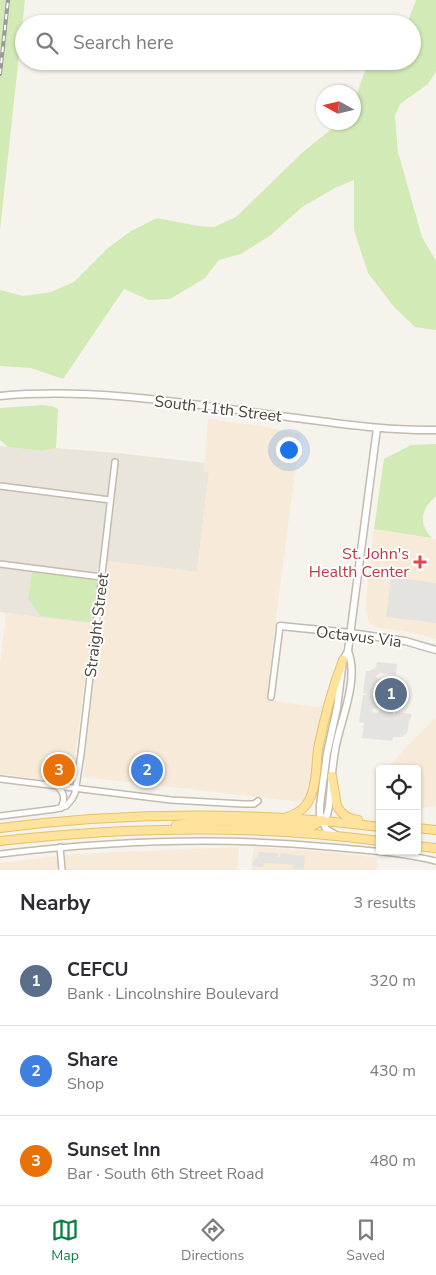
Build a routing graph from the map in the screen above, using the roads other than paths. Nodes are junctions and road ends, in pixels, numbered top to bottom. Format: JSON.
{"nodes":[{"id":1,"x":0,"y":396,"type":"edge"},
{"id":2,"x":377,"y":428,"type":"junction"},
{"id":3,"x":436,"y":430,"type":"edge"},
{"id":4,"x":115,"y":462,"type":"dead end"},
{"id":5,"x":0,"y":486,"type":"edge"},
{"id":6,"x":110,"y":500,"type":"junction"},
{"id":7,"x":0,"y":564,"type":"edge"},
{"id":8,"x":101,"y":577,"type":"junction"},
{"id":9,"x":280,"y":626,"type":"joint"},
{"id":10,"x":351,"y":632,"type":"junction"},
{"id":11,"x":436,"y":650,"type":"edge"},
{"id":12,"x":348,"y":651,"type":"junction"},
{"id":13,"x":343,"y":660,"type":"junction"},
{"id":14,"x":271,"y":697,"type":"dead end"},
{"id":15,"x":332,"y":776,"type":"junction"},
{"id":16,"x":0,"y":778,"type":"edge"},
{"id":17,"x":56,"y":786,"type":"junction"},
{"id":18,"x":76,"y":788,"type":"junction"},
{"id":19,"x":258,"y":801,"type":"dead end"},
{"id":20,"x":61,"y":808,"type":"junction"},
{"id":21,"x":0,"y":816,"type":"edge"},
{"id":22,"x":278,"y":818,"type":"junction"},
{"id":23,"x":322,"y":820,"type":"junction"},
{"id":24,"x":376,"y":822,"type":"edge"},
{"id":25,"x":376,"y":827,"type":"edge"},
{"id":26,"x":0,"y":828,"type":"edge"},
{"id":27,"x":421,"y":828,"type":"edge"},
{"id":28,"x":154,"y":829,"type":"junction"},
{"id":29,"x":436,"y":830,"type":"edge"},
{"id":30,"x":421,"y":832,"type":"edge"},
{"id":31,"x":436,"y":834,"type":"edge"},
{"id":32,"x":338,"y":836,"type":"junction"},
{"id":33,"x":0,"y":841,"type":"edge"},
{"id":34,"x":376,"y":841,"type":"edge"},
{"id":35,"x":421,"y":846,"type":"edge"},
{"id":36,"x":60,"y":847,"type":"junction"},
{"id":37,"x":436,"y":848,"type":"edge"},
{"id":38,"x":0,"y":854,"type":"edge"},
{"id":39,"x":436,"y":862,"type":"edge"},
{"id":40,"x":62,"y":870,"type":"edge"}],
"edges":[{"from":1,"to":2,"type":"street","name":"South 11th Street"},
{"from":2,"to":3,"type":"street","name":"South 11th Street"},
{"from":2,"to":10,"type":"street"},
{"from":4,"to":6,"type":"street","name":"Straight Street"},
{"from":5,"to":6,"type":"street"},
{"from":6,"to":8,"type":"street","name":"Straight Street"},
{"from":7,"to":8,"type":"street"},
{"from":8,"to":18,"type":"street","name":"Straight Street"},
{"from":9,"to":10,"type":"street","name":"Octavus Via"},
{"from":9,"to":14,"type":"street"},
{"from":10,"to":11,"type":"street","name":"Octavus Via"},
{"from":10,"to":12,"type":"street"},
{"from":12,"to":13,"type":"street"},
{"from":12,"to":15,"type":"street"},
{"from":13,"to":22,"type":"main road"},
{"from":13,"to":23,"type":"street"},
{"from":15,"to":23,"type":"street"},
{"from":15,"to":24,"type":"main road"},
{"from":16,"to":17,"type":"street"},
{"from":17,"to":18,"type":"street"},
{"from":17,"to":20,"type":"street"},
{"from":18,"to":19,"type":"street"},
{"from":18,"to":20,"type":"street"},
{"from":20,"to":21,"type":"street"},
{"from":22,"to":23,"type":"main road"},
{"from":22,"to":26,"type":"main road"},
{"from":23,"to":25,"type":"main road"},
{"from":23,"to":28,"type":"main road"},
{"from":23,"to":32,"type":"street"},
{"from":27,"to":29,"type":"main road"},
{"from":28,"to":32,"type":"main road"},
{"from":28,"to":33,"type":"main road"},
{"from":30,"to":31,"type":"main road"},
{"from":32,"to":34,"type":"main road"},
{"from":35,"to":37,"type":"main road"},
{"from":36,"to":38,"type":"street"},
{"from":36,"to":39,"type":"street"},
{"from":36,"to":40,"type":"street"}]}
